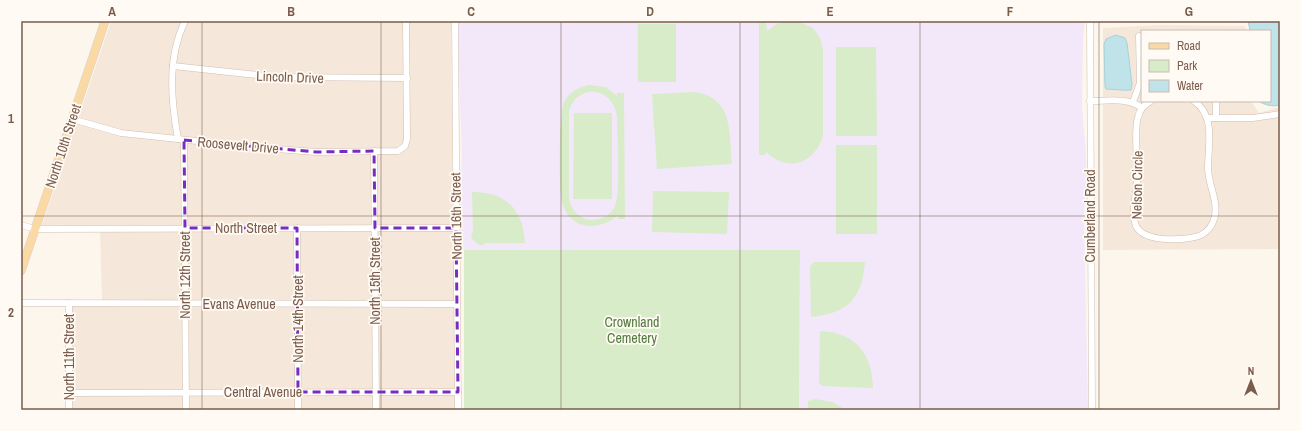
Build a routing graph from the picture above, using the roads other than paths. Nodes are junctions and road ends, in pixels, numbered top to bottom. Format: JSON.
{"nodes":[{"id":1,"x":105,"y":21,"type":"edge"},
{"id":2,"x":185,"y":21,"type":"edge"},
{"id":3,"x":406,"y":21,"type":"edge"},
{"id":4,"x":455,"y":21,"type":"edge"},
{"id":5,"x":1090,"y":21,"type":"edge"},
{"id":6,"x":1139,"y":36,"type":"dead end"},
{"id":7,"x":173,"y":66,"type":"junction"},
{"id":8,"x":407,"y":78,"type":"junction"},
{"id":9,"x":1090,"y":101,"type":"junction"},
{"id":10,"x":1133,"y":102,"type":"junction"},
{"id":11,"x":1150,"y":102,"type":"edge"},
{"id":12,"x":1195,"y":102,"type":"edge"},
{"id":13,"x":1216,"y":102,"type":"edge"},
{"id":14,"x":1142,"y":108,"type":"junction"},
{"id":15,"x":1280,"y":114,"type":"edge"},
{"id":16,"x":1208,"y":118,"type":"junction"},
{"id":17,"x":1216,"y":118,"type":"junction"},
{"id":18,"x":72,"y":119,"type":"junction"},
{"id":19,"x":181,"y":139,"type":"junction"},
{"id":20,"x":374,"y":151,"type":"junction"},
{"id":21,"x":21,"y":225,"type":"edge"},
{"id":22,"x":185,"y":228,"type":"junction"},
{"id":23,"x":297,"y":228,"type":"junction"},
{"id":24,"x":375,"y":228,"type":"junction"},
{"id":25,"x":456,"y":228,"type":"junction"},
{"id":26,"x":35,"y":229,"type":"junction"},
{"id":27,"x":21,"y":271,"type":"edge"},
{"id":28,"x":21,"y":303,"type":"edge"},
{"id":29,"x":69,"y":303,"type":"junction"},
{"id":30,"x":185,"y":303,"type":"junction"},
{"id":31,"x":298,"y":304,"type":"junction"},
{"id":32,"x":376,"y":304,"type":"junction"},
{"id":33,"x":457,"y":304,"type":"junction"},
{"id":34,"x":186,"y":392,"type":"junction"},
{"id":35,"x":298,"y":392,"type":"junction"},
{"id":36,"x":376,"y":392,"type":"junction"},
{"id":37,"x":458,"y":392,"type":"junction"},
{"id":38,"x":69,"y":393,"type":"junction"},
{"id":39,"x":69,"y":410,"type":"edge"},
{"id":40,"x":186,"y":410,"type":"edge"},
{"id":41,"x":298,"y":410,"type":"edge"},
{"id":42,"x":376,"y":410,"type":"edge"},
{"id":43,"x":458,"y":410,"type":"edge"},
{"id":44,"x":1092,"y":410,"type":"edge"}],
"edges":[{"from":1,"to":18,"type":"main road","name":"North 10th Street"},
{"from":2,"to":7,"type":"street","name":"North 12th Street"},
{"from":3,"to":8,"type":"street"},
{"from":4,"to":25,"type":"street","name":"North 16th Street"},
{"from":5,"to":9,"type":"street","name":"Cumberland Road"},
{"from":6,"to":10,"type":"street"},
{"from":7,"to":8,"type":"street","name":"Lincoln Drive"},
{"from":7,"to":19,"type":"street","name":"North 12th Street"},
{"from":8,"to":20,"type":"street","name":"Roosevelt Drive"},
{"from":9,"to":10,"type":"street"},
{"from":9,"to":44,"type":"street","name":"Cumberland Road"},
{"from":10,"to":14,"type":"street"},
{"from":11,"to":14,"type":"street"},
{"from":12,"to":16,"type":"street"},
{"from":13,"to":17,"type":"street"},
{"from":14,"to":16,"type":"street","name":"Nelson Circle"},
{"from":15,"to":17,"type":"street"},
{"from":16,"to":17,"type":"street"},
{"from":18,"to":19,"type":"street","name":"Roosevelt Drive"},
{"from":18,"to":26,"type":"main road","name":"North 10th Street"},
{"from":19,"to":20,"type":"street","name":"Roosevelt Drive"},
{"from":19,"to":22,"type":"street","name":"North 12th Street"},
{"from":20,"to":24,"type":"street","name":"North 15th Street"},
{"from":21,"to":26,"type":"street","name":"North Street"},
{"from":22,"to":23,"type":"street","name":"North Street"},
{"from":22,"to":26,"type":"street","name":"North Street"},
{"from":22,"to":30,"type":"street","name":"North 12th Street"},
{"from":23,"to":24,"type":"street","name":"North Street"},
{"from":23,"to":31,"type":"street","name":"North 14th Street"},
{"from":24,"to":25,"type":"street","name":"North Street"},
{"from":24,"to":32,"type":"street","name":"North 15th Street"},
{"from":25,"to":33,"type":"street","name":"North 16th Street"},
{"from":26,"to":27,"type":"main road","name":"North 10th Street"},
{"from":28,"to":29,"type":"street","name":"Evans Avenue"},
{"from":29,"to":30,"type":"street","name":"Evans Avenue"},
{"from":29,"to":38,"type":"street","name":"North 11th Street"},
{"from":30,"to":31,"type":"street","name":"Evans Avenue"},
{"from":30,"to":34,"type":"street","name":"North 12th Street"},
{"from":31,"to":32,"type":"street","name":"Evans Avenue"},
{"from":31,"to":35,"type":"street","name":"North 14th Street"},
{"from":32,"to":33,"type":"street","name":"Evans Avenue"},
{"from":32,"to":36,"type":"street","name":"North 15th Street"},
{"from":33,"to":37,"type":"street","name":"North 16th Street"},
{"from":34,"to":35,"type":"street","name":"Central Avenue"},
{"from":34,"to":38,"type":"street","name":"Central Avenue"},
{"from":34,"to":40,"type":"street","name":"North 12th Street"},
{"from":35,"to":36,"type":"street","name":"Central Avenue"},
{"from":35,"to":41,"type":"street","name":"North 14th Street"},
{"from":36,"to":37,"type":"street","name":"Central Avenue"},
{"from":36,"to":42,"type":"street","name":"North 15th Street"},
{"from":37,"to":43,"type":"street","name":"North 16th Street"},
{"from":38,"to":39,"type":"street","name":"North 11th Street"}]}
